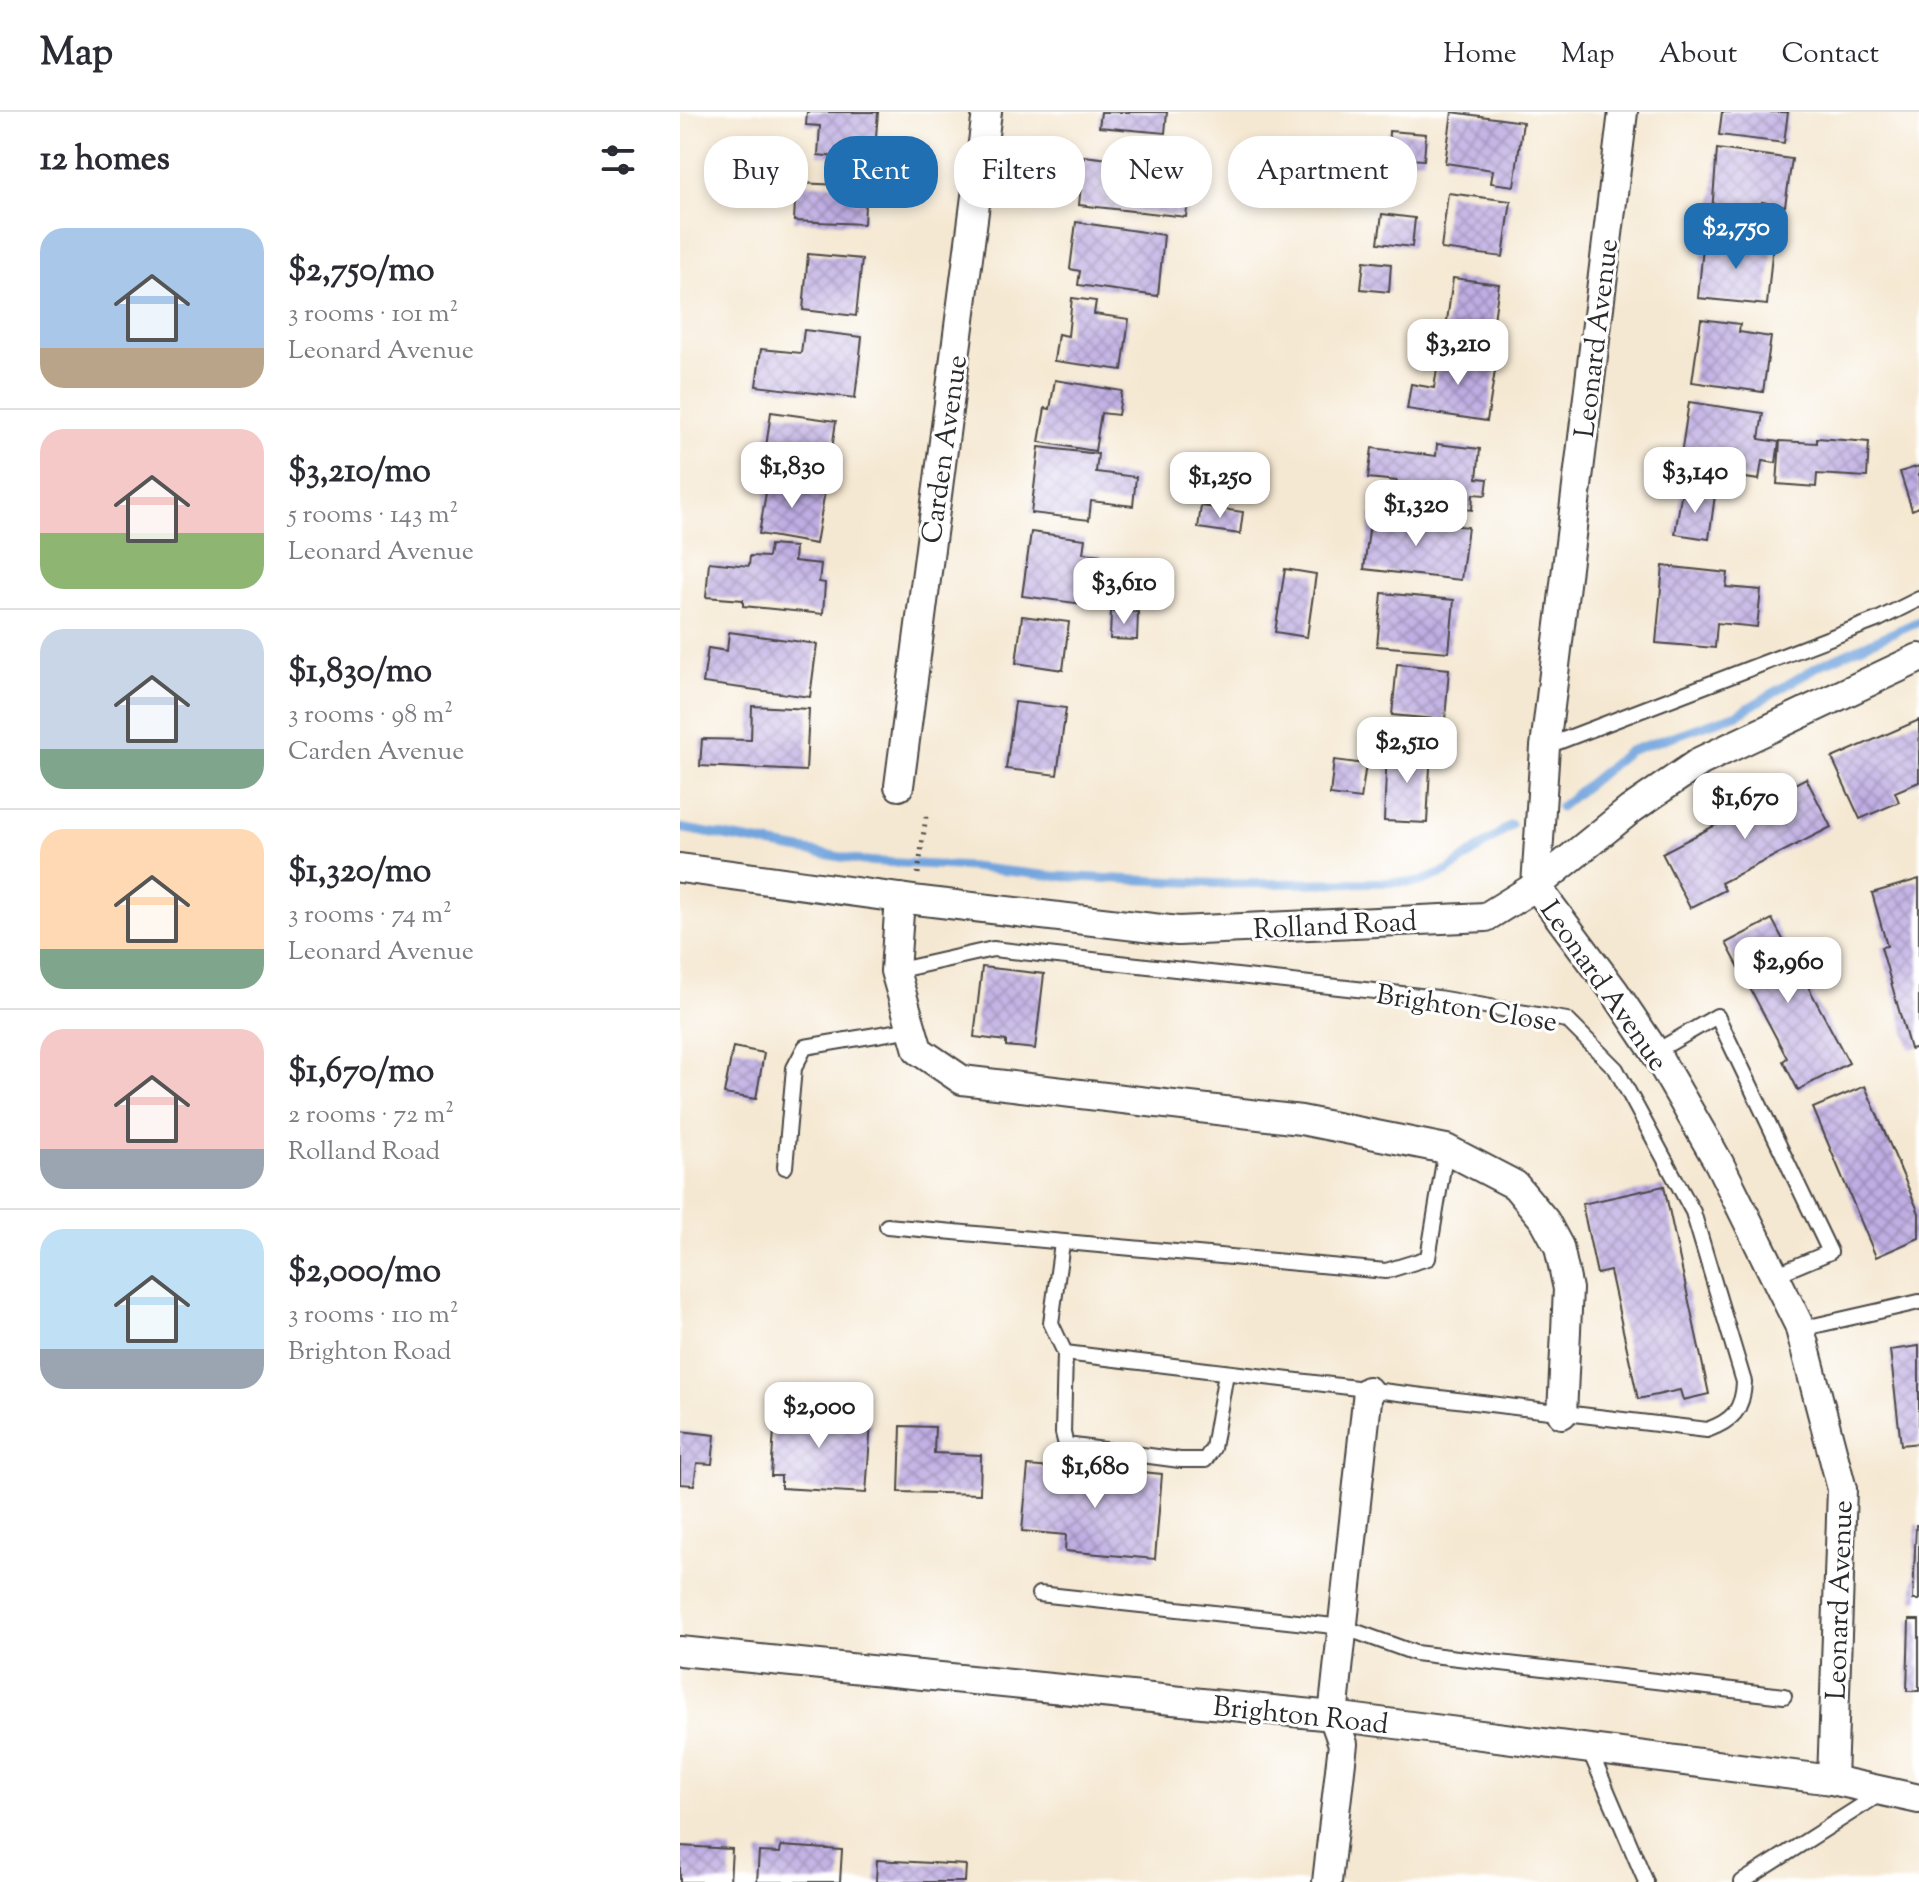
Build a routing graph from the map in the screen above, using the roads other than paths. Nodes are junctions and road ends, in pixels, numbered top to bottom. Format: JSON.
{"nodes":[{"id":1,"x":987,"y":112,"type":"edge"},
{"id":2,"x":1623,"y":112,"type":"edge"},
{"id":3,"x":1919,"y":599,"type":"edge"},
{"id":4,"x":1919,"y":658,"type":"edge"},
{"id":5,"x":1545,"y":747,"type":"junction"},
{"id":6,"x":899,"y":786,"type":"dead end"},
{"id":7,"x":680,"y":868,"type":"edge"},
{"id":8,"x":1536,"y":886,"type":"junction"},
{"id":9,"x":908,"y":891,"type":"junction"},
{"id":10,"x":895,"y":971,"type":"junction"},
{"id":11,"x":912,"y":1029,"type":"junction"},
{"id":12,"x":1655,"y":1052,"type":"junction"},
{"id":13,"x":1446,"y":1149,"type":"junction"},
{"id":14,"x":785,"y":1167,"type":"dead end"},
{"id":15,"x":887,"y":1226,"type":"dead end"},
{"id":16,"x":1062,"y":1243,"type":"junction"},
{"id":17,"x":1775,"y":1275,"type":"junction"},
{"id":18,"x":1919,"y":1302,"type":"edge"},
{"id":19,"x":1800,"y":1329,"type":"junction"},
{"id":20,"x":1065,"y":1353,"type":"junction"},
{"id":21,"x":1226,"y":1373,"type":"junction"},
{"id":22,"x":1368,"y":1391,"type":"junction"},
{"id":23,"x":1562,"y":1414,"type":"junction"},
{"id":24,"x":1039,"y":1594,"type":"dead end"},
{"id":25,"x":1343,"y":1627,"type":"junction"},
{"id":26,"x":680,"y":1651,"type":"edge"},
{"id":27,"x":1784,"y":1696,"type":"dead end"},
{"id":28,"x":1333,"y":1716,"type":"junction"},
{"id":29,"x":1589,"y":1748,"type":"junction"},
{"id":30,"x":1832,"y":1780,"type":"junction"},
{"id":31,"x":1885,"y":1791,"type":"junction"},
{"id":32,"x":1919,"y":1799,"type":"edge"},
{"id":33,"x":1328,"y":1882,"type":"edge"},
{"id":34,"x":1338,"y":1882,"type":"edge"},
{"id":35,"x":1646,"y":1882,"type":"edge"},
{"id":36,"x":1742,"y":1882,"type":"edge"}],
"edges":[{"from":1,"to":6,"type":"street","name":"Carden Avenue"},
{"from":2,"to":5,"type":"street","name":"Leonard Avenue"},
{"from":3,"to":5,"type":"lane"},
{"from":4,"to":8,"type":"street","name":"Rolland Road"},
{"from":5,"to":8,"type":"street","name":"Leonard Avenue"},
{"from":7,"to":9,"type":"street","name":"Rolland Road"},
{"from":8,"to":9,"type":"street","name":"Rolland Road"},
{"from":8,"to":12,"type":"street","name":"Leonard Avenue"},
{"from":9,"to":10,"type":"street"},
{"from":10,"to":11,"type":"street"},
{"from":10,"to":23,"type":"lane","name":"Brighton Close"},
{"from":11,"to":13,"type":"street"},
{"from":11,"to":14,"type":"lane"},
{"from":12,"to":17,"type":"street","name":"Leonard Avenue"},
{"from":12,"to":17,"type":"lane"},
{"from":13,"to":16,"type":"lane"},
{"from":13,"to":23,"type":"street"},
{"from":15,"to":16,"type":"lane"},
{"from":16,"to":20,"type":"lane"},
{"from":17,"to":19,"type":"street","name":"Leonard Avenue"},
{"from":18,"to":19,"type":"lane"},
{"from":19,"to":30,"type":"street","name":"Leonard Avenue"},
{"from":20,"to":21,"type":"lane","name":"Brighton Close"},
{"from":20,"to":21,"type":"lane"},
{"from":21,"to":22,"type":"lane","name":"Brighton Close"},
{"from":22,"to":23,"type":"lane","name":"Brighton Close"},
{"from":22,"to":25,"type":"street"},
{"from":24,"to":25,"type":"lane"},
{"from":25,"to":27,"type":"lane"},
{"from":25,"to":28,"type":"street"},
{"from":26,"to":28,"type":"street","name":"Brighton Road"},
{"from":28,"to":29,"type":"street","name":"Brighton Road"},
{"from":28,"to":33,"type":"street"},
{"from":29,"to":30,"type":"street","name":"Brighton Road"},
{"from":29,"to":35,"type":"lane"},
{"from":30,"to":31,"type":"street","name":"Brighton Road"},
{"from":31,"to":32,"type":"street","name":"Brighton Road"},
{"from":31,"to":36,"type":"lane"},
{"from":33,"to":34,"type":"lane"}]}
